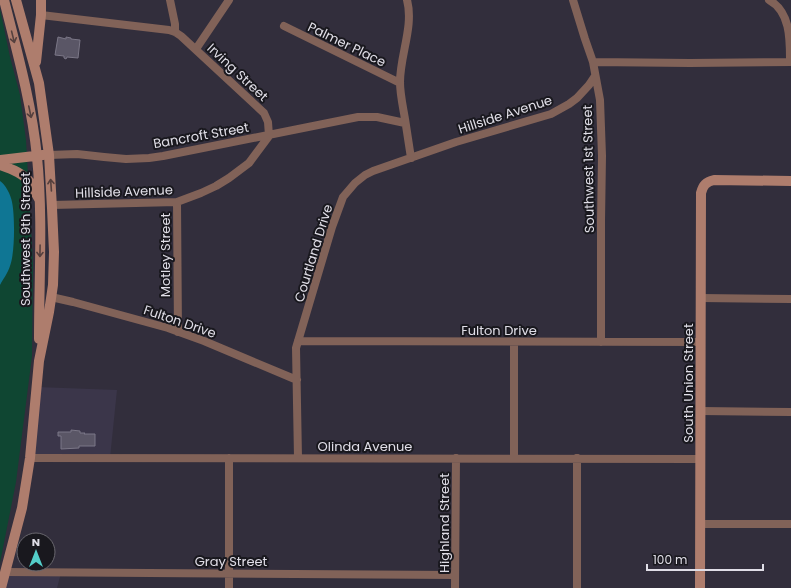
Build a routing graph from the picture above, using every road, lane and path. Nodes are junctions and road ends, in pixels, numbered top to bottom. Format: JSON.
{"nodes":[{"id":1,"x":4,"y":0,"type":"edge"},
{"id":2,"x":16,"y":0,"type":"edge"},
{"id":3,"x":41,"y":0,"type":"edge"},
{"id":4,"x":170,"y":0,"type":"edge"},
{"id":5,"x":229,"y":0,"type":"edge"},
{"id":6,"x":407,"y":0,"type":"edge"},
{"id":7,"x":573,"y":0,"type":"edge"},
{"id":8,"x":769,"y":0,"type":"edge"},
{"id":9,"x":41,"y":15,"type":"junction"},
{"id":10,"x":284,"y":26,"type":"dead end"},
{"id":11,"x":175,"y":32,"type":"junction"},
{"id":12,"x":196,"y":50,"type":"junction"},
{"id":13,"x":593,"y":62,"type":"junction"},
{"id":14,"x":791,"y":62,"type":"edge"},
{"id":15,"x":36,"y":72,"type":"junction"},
{"id":16,"x":596,"y":76,"type":"junction"},
{"id":17,"x":400,"y":83,"type":"junction"},
{"id":18,"x":405,"y":123,"type":"junction"},
{"id":19,"x":269,"y":136,"type":"junction"},
{"id":20,"x":49,"y":155,"type":"junction"},
{"id":21,"x":37,"y":156,"type":"junction"},
{"id":22,"x":411,"y":158,"type":"junction"},
{"id":23,"x":0,"y":160,"type":"edge"},
{"id":24,"x":0,"y":165,"type":"edge"},
{"id":25,"x":791,"y":180,"type":"edge"},
{"id":26,"x":177,"y":202,"type":"junction"},
{"id":27,"x":52,"y":205,"type":"junction"},
{"id":28,"x":41,"y":222,"type":"junction"},
{"id":29,"x":51,"y":297,"type":"junction"},
{"id":30,"x":701,"y":298,"type":"junction"},
{"id":31,"x":791,"y":299,"type":"edge"},
{"id":32,"x":178,"y":332,"type":"junction"},
{"id":33,"x":298,"y":341,"type":"junction"},
{"id":34,"x":514,"y":342,"type":"junction"},
{"id":35,"x":601,"y":342,"type":"junction"},
{"id":36,"x":701,"y":342,"type":"junction"},
{"id":37,"x":39,"y":361,"type":"junction"},
{"id":38,"x":297,"y":380,"type":"junction"},
{"id":39,"x":701,"y":411,"type":"junction"},
{"id":40,"x":791,"y":412,"type":"edge"},
{"id":41,"x":30,"y":458,"type":"junction"},
{"id":42,"x":229,"y":458,"type":"junction"},
{"id":43,"x":298,"y":458,"type":"junction"},
{"id":44,"x":456,"y":458,"type":"junction"},
{"id":45,"x":514,"y":458,"type":"junction"},
{"id":46,"x":577,"y":458,"type":"junction"},
{"id":47,"x":700,"y":459,"type":"junction"},
{"id":48,"x":700,"y":524,"type":"junction"},
{"id":49,"x":791,"y":524,"type":"edge"},
{"id":50,"x":6,"y":572,"type":"junction"},
{"id":51,"x":229,"y":574,"type":"junction"},
{"id":52,"x":455,"y":575,"type":"junction"},
{"id":53,"x":2,"y":588,"type":"edge"},
{"id":54,"x":229,"y":588,"type":"edge"},
{"id":55,"x":455,"y":588,"type":"edge"},
{"id":56,"x":577,"y":588,"type":"edge"},
{"id":57,"x":700,"y":588,"type":"edge"}],
"edges":[{"from":1,"to":21,"type":"main road","name":"Southwest 9th Street","one_way":true},
{"from":2,"to":15,"type":"main road","name":"Southwest 9th Street"},
{"from":3,"to":9,"type":"main road"},
{"from":4,"to":11,"type":"street"},
{"from":5,"to":12,"type":"street"},
{"from":6,"to":17,"type":"street"},
{"from":7,"to":13,"type":"street","name":"Southwest 1st Street"},
{"from":8,"to":14,"type":"street"},
{"from":9,"to":11,"type":"street"},
{"from":9,"to":15,"type":"main road"},
{"from":10,"to":17,"type":"street","name":"Palmer Place"},
{"from":11,"to":12,"type":"street","name":"Irving Street"},
{"from":12,"to":19,"type":"street","name":"Irving Street"},
{"from":13,"to":14,"type":"street"},
{"from":13,"to":16,"type":"street","name":"Southwest 1st Street"},
{"from":15,"to":20,"type":"main road","name":"Southwest 9th Street"},
{"from":16,"to":22,"type":"street","name":"Hillside Avenue"},
{"from":16,"to":35,"type":"street","name":"Southwest 1st Street"},
{"from":17,"to":18,"type":"street"},
{"from":18,"to":19,"type":"street","name":"Bancroft Street"},
{"from":18,"to":22,"type":"street"},
{"from":19,"to":20,"type":"street","name":"Bancroft Street"},
{"from":19,"to":26,"type":"street","name":"Hillside Avenue"},
{"from":20,"to":21,"type":"main road","name":"Bancroft Street"},
{"from":27,"to":20,"type":"main road","name":"Southwest 9th Street","one_way":true},
{"from":21,"to":23,"type":"main road","name":"Bancroft Street"},
{"from":21,"to":28,"type":"main road","name":"Southwest 9th Street"},
{"from":22,"to":33,"type":"street","name":"Courtland Drive"},
{"from":24,"to":28,"type":"main road"},
{"from":25,"to":30,"type":"main road","name":"South Union Street"},
{"from":26,"to":27,"type":"street","name":"Hillside Avenue"},
{"from":26,"to":32,"type":"street","name":"Motley Street"},
{"from":27,"to":29,"type":"main road","name":"Southwest 9th Street"},
{"from":28,"to":37,"type":"main road","name":"Southwest 9th Street","one_way":true},
{"from":29,"to":32,"type":"street","name":"Fulton Drive"},
{"from":29,"to":37,"type":"main road","name":"Southwest 9th Street"},
{"from":30,"to":31,"type":"street"},
{"from":30,"to":36,"type":"main road","name":"South Union Street"},
{"from":32,"to":38,"type":"street","name":"Fulton Drive"},
{"from":33,"to":34,"type":"street","name":"Fulton Drive"},
{"from":33,"to":38,"type":"street","name":"Courtland Drive"},
{"from":34,"to":35,"type":"street","name":"Fulton Drive"},
{"from":34,"to":45,"type":"street"},
{"from":35,"to":36,"type":"street","name":"Fulton Drive"},
{"from":36,"to":39,"type":"main road","name":"South Union Street"},
{"from":37,"to":41,"type":"main road","name":"Southwest 9th Street"},
{"from":38,"to":43,"type":"street","name":"Courtland Drive"},
{"from":39,"to":40,"type":"street"},
{"from":39,"to":47,"type":"main road","name":"South Union Street"},
{"from":41,"to":42,"type":"street","name":"Olinda Avenue"},
{"from":41,"to":50,"type":"main road","name":"Southwest 9th Street"},
{"from":42,"to":43,"type":"street","name":"Olinda Avenue"},
{"from":42,"to":51,"type":"street"},
{"from":43,"to":44,"type":"street","name":"Olinda Avenue"},
{"from":44,"to":45,"type":"street","name":"Olinda Avenue"},
{"from":44,"to":52,"type":"street","name":"Highland Street"},
{"from":45,"to":46,"type":"street","name":"Olinda Avenue"},
{"from":46,"to":47,"type":"street","name":"Olinda Avenue"},
{"from":46,"to":56,"type":"street"},
{"from":47,"to":48,"type":"main road","name":"South Union Street"},
{"from":48,"to":49,"type":"street"},
{"from":48,"to":57,"type":"main road","name":"South Union Street"},
{"from":50,"to":51,"type":"street","name":"Gray Street"},
{"from":50,"to":53,"type":"main road","name":"Southwest 9th Street"},
{"from":51,"to":52,"type":"street","name":"Gray Street"},
{"from":51,"to":54,"type":"street"},
{"from":52,"to":55,"type":"street","name":"Highland Street"}]}
